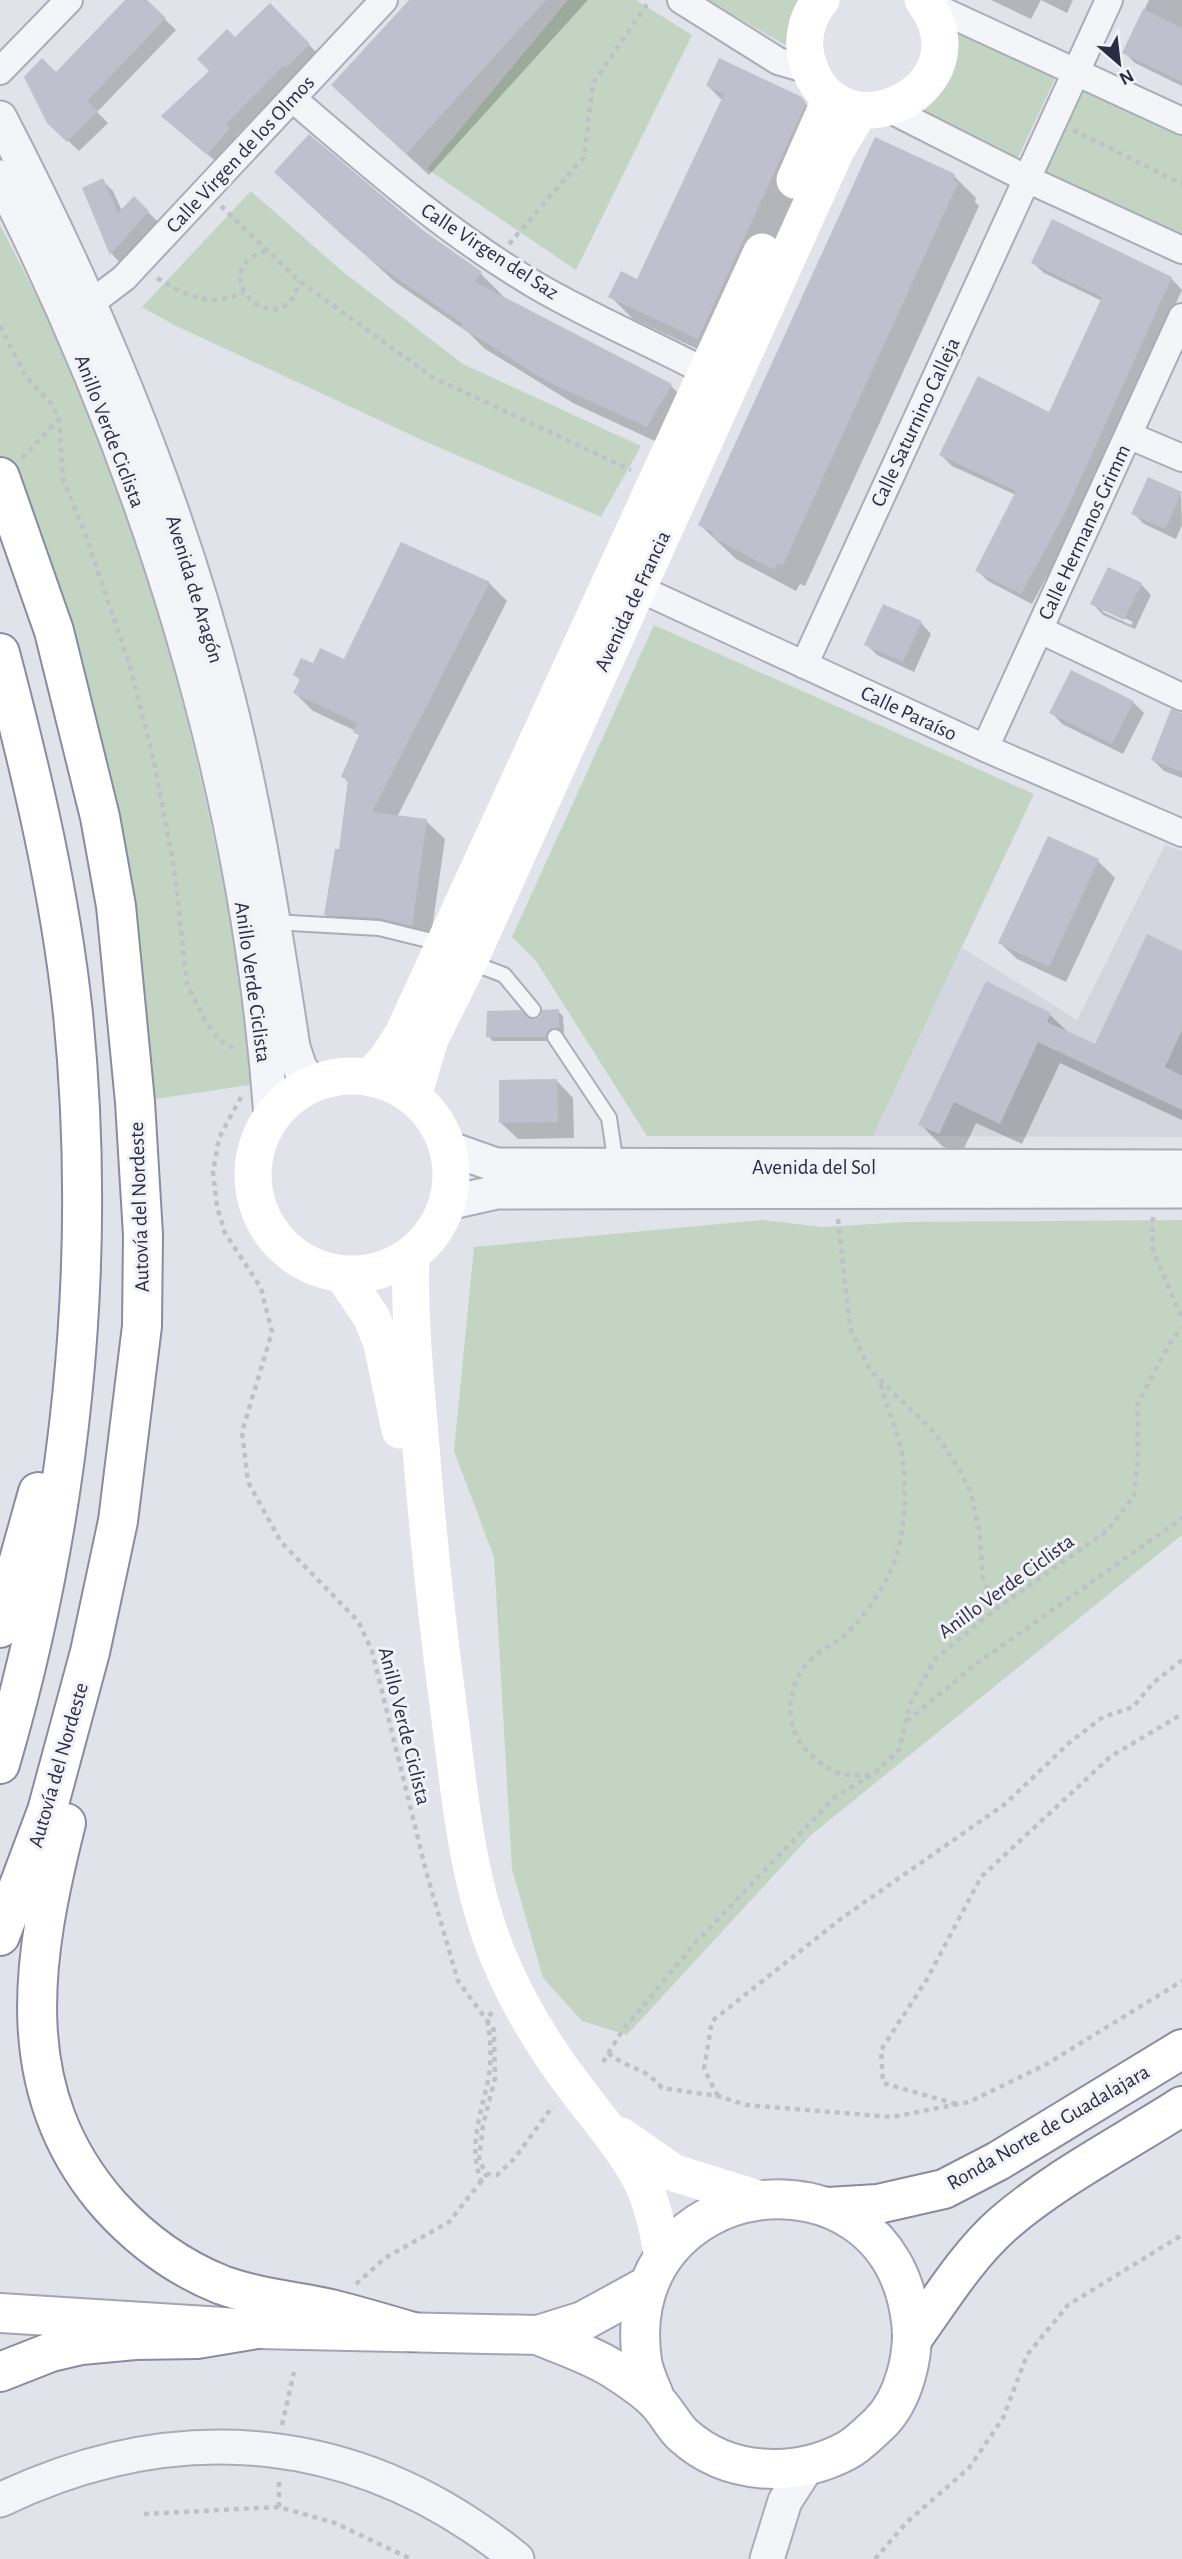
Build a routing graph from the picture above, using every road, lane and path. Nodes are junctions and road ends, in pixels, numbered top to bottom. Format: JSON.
{"nodes":[{"id":1,"x":69,"y":0,"type":"edge"},
{"id":2,"x":384,"y":0,"type":"edge"},
{"id":3,"x":650,"y":0,"type":"edge"},
{"id":4,"x":681,"y":0,"type":"edge"},
{"id":5,"x":821,"y":0,"type":"edge"},
{"id":6,"x":1109,"y":0,"type":"edge"},
{"id":7,"x":924,"y":2,"type":"edge"},
{"id":8,"x":809,"y":70,"type":"junction"},
{"id":9,"x":0,"y":71,"type":"edge"},
{"id":10,"x":1076,"y":72,"type":"junction"},
{"id":11,"x":293,"y":99,"type":"junction"},
{"id":12,"x":860,"y":106,"type":"junction"},
{"id":13,"x":0,"y":118,"type":"edge"},
{"id":14,"x":1054,"y":120,"type":"junction"},
{"id":15,"x":1182,"y":121,"type":"edge"},
{"id":16,"x":0,"y":177,"type":"edge"},
{"id":17,"x":1027,"y":179,"type":"junction"},
{"id":18,"x":1182,"y":184,"type":"edge"},
{"id":19,"x":205,"y":191,"type":"junction"},
{"id":20,"x":1182,"y":250,"type":"edge"},
{"id":21,"x":267,"y":251,"type":"junction"},
{"id":22,"x":495,"y":260,"type":"junction"},
{"id":23,"x":135,"y":266,"type":"junction"},
{"id":24,"x":299,"y":281,"type":"junction"},
{"id":25,"x":244,"y":293,"type":"junction"},
{"id":26,"x":91,"y":303,"type":"junction"},
{"id":27,"x":1182,"y":317,"type":"edge"},
{"id":28,"x":0,"y":326,"type":"edge"},
{"id":29,"x":708,"y":373,"type":"junction"},
{"id":30,"x":59,"y":419,"type":"junction"},
{"id":31,"x":1128,"y":435,"type":"junction"},
{"id":32,"x":1182,"y":458,"type":"edge"},
{"id":33,"x":10,"y":468,"type":"edge"},
{"id":34,"x":657,"y":482,"type":"junction"},
{"id":35,"x":638,"y":588,"type":"junction"},
{"id":36,"x":1040,"y":629,"type":"junction"},
{"id":37,"x":0,"y":653,"type":"edge"},
{"id":38,"x":804,"y":665,"type":"junction"},
{"id":39,"x":1182,"y":697,"type":"edge"},
{"id":40,"x":985,"y":748,"type":"junction"},
{"id":41,"x":1182,"y":833,"type":"edge"},
{"id":42,"x":273,"y":922,"type":"junction"},
{"id":43,"x":457,"y":953,"type":"junction"},
{"id":44,"x":533,"y":1010,"type":"dead end"},
{"id":45,"x":555,"y":1037,"type":"dead end"},
{"id":46,"x":249,"y":1057,"type":"dead end"},
{"id":47,"x":370,"y":1077,"type":"junction"},
{"id":48,"x":312,"y":1084,"type":"junction"},
{"id":49,"x":244,"y":1093,"type":"dead end"},
{"id":50,"x":413,"y":1096,"type":"junction"},
{"id":51,"x":271,"y":1117,"type":"junction"},
{"id":52,"x":448,"y":1148,"type":"junction"},
{"id":53,"x":615,"y":1165,"type":"junction"},
{"id":54,"x":1182,"y":1167,"type":"edge"},
{"id":55,"x":1168,"y":1191,"type":"edge"},
{"id":56,"x":835,"y":1193,"type":"junction"},
{"id":57,"x":448,"y":1203,"type":"junction"},
{"id":58,"x":80,"y":1213,"type":"junction"},
{"id":59,"x":411,"y":1255,"type":"junction"},
{"id":60,"x":343,"y":1275,"type":"junction"},
{"id":61,"x":1182,"y":1319,"type":"edge"},
{"id":62,"x":1182,"y":1327,"type":"edge"},
{"id":63,"x":880,"y":1382,"type":"junction"},
{"id":64,"x":1182,"y":1518,"type":"edge"},
{"id":65,"x":432,"y":1582,"type":"junction"},
{"id":66,"x":996,"y":1609,"type":"junction"},
{"id":67,"x":0,"y":1628,"type":"edge"},
{"id":68,"x":90,"y":1652,"type":"junction"},
{"id":69,"x":1182,"y":1660,"type":"edge"},
{"id":70,"x":1182,"y":1714,"type":"edge"},
{"id":71,"x":905,"y":1722,"type":"junction"},
{"id":72,"x":0,"y":1764,"type":"edge"},
{"id":73,"x":874,"y":1774,"type":"junction"},
{"id":74,"x":0,"y":1936,"type":"edge"},
{"id":75,"x":1182,"y":1980,"type":"edge"},
{"id":76,"x":512,"y":1989,"type":"junction"},
{"id":77,"x":487,"y":2019,"type":"junction"},
{"id":78,"x":1182,"y":2049,"type":"edge"},
{"id":79,"x":608,"y":2053,"type":"junction"},
{"id":80,"x":603,"y":2062,"type":"dead end"},
{"id":81,"x":718,"y":2096,"type":"junction"},
{"id":82,"x":958,"y":2104,"type":"junction"},
{"id":83,"x":553,"y":2106,"type":"dead end"},
{"id":84,"x":1182,"y":2106,"type":"edge"},
{"id":85,"x":607,"y":2126,"type":"junction"},
{"id":86,"x":487,"y":2174,"type":"junction"},
{"id":87,"x":482,"y":2183,"type":"junction"},
{"id":88,"x":755,"y":2199,"type":"junction"},
{"id":89,"x":828,"y":2207,"type":"junction"},
{"id":90,"x":1182,"y":2235,"type":"edge"},
{"id":91,"x":655,"y":2271,"type":"junction"},
{"id":92,"x":356,"y":2284,"type":"dead end"},
{"id":93,"x":0,"y":2313,"type":"edge"},
{"id":94,"x":257,"y":2329,"type":"junction"},
{"id":95,"x":413,"y":2332,"type":"junction"},
{"id":96,"x":538,"y":2336,"type":"junction"},
{"id":97,"x":913,"y":2338,"type":"junction"},
{"id":98,"x":0,"y":2372,"type":"edge"},
{"id":99,"x":294,"y":2372,"type":"dead end"},
{"id":100,"x":656,"y":2401,"type":"junction"},
{"id":101,"x":282,"y":2426,"type":"dead end"},
{"id":102,"x":807,"y":2467,"type":"junction"},
{"id":103,"x":280,"y":2471,"type":"dead end"},
{"id":104,"x":0,"y":2500,"type":"edge"},
{"id":105,"x":279,"y":2507,"type":"junction"},
{"id":106,"x":144,"y":2514,"type":"dead end"},
{"id":107,"x":411,"y":2559,"type":"edge"},
{"id":108,"x":517,"y":2559,"type":"edge"},
{"id":109,"x":767,"y":2559,"type":"edge"},
{"id":110,"x":875,"y":2559,"type":"edge"}],
"edges":[{"from":1,"to":9,"type":"street"},
{"from":2,"to":11,"type":"street","name":"Calle Virgen de los Olmos"},
{"from":3,"to":22,"type":"path"},
{"from":4,"to":8,"type":"street"},
{"from":5,"to":8,"type":"main road"},
{"from":6,"to":10,"type":"street","name":"Calle Saturnino Calleja"},
{"from":7,"to":10,"type":"street"},
{"from":7,"to":12,"type":"main road"},
{"from":8,"to":12,"type":"main road"},
{"from":10,"to":14,"type":"street","name":"Calle Saturnino Calleja"},
{"from":10,"to":15,"type":"street"},
{"from":11,"to":19,"type":"street","name":"Calle Virgen de los Olmos"},
{"from":11,"to":22,"type":"street","name":"Calle Virgen del Saz"},
{"from":12,"to":17,"type":"street"},
{"from":12,"to":29,"type":"main road","name":"Avenida de Francia"},
{"from":12,"to":35,"type":"main road","name":"Avenida de Francia"},
{"from":13,"to":26,"type":"street","name":"Avenida de Aragón"},
{"from":14,"to":17,"type":"street","name":"Calle Saturnino Calleja"},
{"from":14,"to":18,"type":"path"},
{"from":16,"to":51,"type":"street","name":"Avenida de Aragón"},
{"from":17,"to":20,"type":"street"},
{"from":17,"to":38,"type":"street","name":"Calle Saturnino Calleja"},
{"from":19,"to":21,"type":"path"},
{"from":19,"to":23,"type":"street","name":"Calle Virgen de los Olmos"},
{"from":21,"to":24,"type":"path"},
{"from":21,"to":25,"type":"path"},
{"from":22,"to":29,"type":"street","name":"Calle Virgen del Saz"},
{"from":23,"to":25,"type":"path"},
{"from":23,"to":26,"type":"street","name":"Calle Virgen de los Olmos"},
{"from":24,"to":25,"type":"path"},
{"from":24,"to":34,"type":"path"},
{"from":26,"to":42,"type":"street","name":"Avenida de Aragón"},
{"from":27,"to":31,"type":"street","name":"Calle Hermanos Grimm"},
{"from":28,"to":30,"type":"path"},
{"from":29,"to":34,"type":"main road","name":"Avenida de Francia"},
{"from":30,"to":33,"type":"path"},
{"from":30,"to":46,"type":"path"},
{"from":31,"to":32,"type":"street"},
{"from":31,"to":36,"type":"street","name":"Calle Hermanos Grimm"},
{"from":33,"to":68,"type":"main road","name":"Autovía del Nordeste"},
{"from":34,"to":43,"type":"main road","name":"Avenida de Francia"},
{"from":35,"to":38,"type":"street","name":"Calle Paraíso"},
{"from":35,"to":43,"type":"main road","name":"Avenida de Francia"},
{"from":36,"to":39,"type":"street"},
{"from":36,"to":40,"type":"street","name":"Calle Hermanos Grimm"},
{"from":37,"to":58,"type":"main road"},
{"from":38,"to":40,"type":"street","name":"Calle Paraíso"},
{"from":40,"to":41,"type":"street","name":"Calle Paraíso"},
{"from":42,"to":43,"type":"lane"},
{"from":42,"to":48,"type":"street","name":"Avenida de Aragón"},
{"from":43,"to":44,"type":"lane"},
{"from":43,"to":47,"type":"main road","name":"Avenida de Francia"},
{"from":43,"to":50,"type":"main road","name":"Avenida de Francia"},
{"from":45,"to":53,"type":"lane"},
{"from":47,"to":48,"type":"main road"},
{"from":47,"to":50,"type":"main road"},
{"from":48,"to":51,"type":"main road"},
{"from":49,"to":77,"type":"path","name":"Anillo Verde Ciclista"},
{"from":50,"to":52,"type":"main road"},
{"from":51,"to":60,"type":"main road"},
{"from":52,"to":53,"type":"street","name":"Avenida del Sol"},
{"from":52,"to":57,"type":"main road"},
{"from":53,"to":54,"type":"street","name":"Avenida del Sol"},
{"from":55,"to":56,"type":"street","name":"Avenida del Sol"},
{"from":55,"to":61,"type":"path"},
{"from":56,"to":57,"type":"street","name":"Avenida del Sol"},
{"from":56,"to":63,"type":"path"},
{"from":57,"to":59,"type":"main road"},
{"from":58,"to":67,"type":"main road"},
{"from":58,"to":72,"type":"main road"},
{"from":59,"to":60,"type":"main road"},
{"from":59,"to":65,"type":"main road"},
{"from":60,"to":65,"type":"main road"},
{"from":62,"to":66,"type":"path","name":"Anillo Verde Ciclista"},
{"from":63,"to":66,"type":"path"},
{"from":63,"to":73,"type":"path"},
{"from":64,"to":71,"type":"path"},
{"from":65,"to":76,"type":"main road"},
{"from":66,"to":71,"type":"path","name":"Anillo Verde Ciclista"},
{"from":68,"to":74,"type":"main road","name":"Autovía del Nordeste"},
{"from":68,"to":95,"type":"main road"},
{"from":69,"to":81,"type":"path"},
{"from":70,"to":82,"type":"path"},
{"from":71,"to":73,"type":"path","name":"Anillo Verde Ciclista"},
{"from":73,"to":79,"type":"path","name":"Anillo Verde Ciclista"},
{"from":75,"to":82,"type":"path"},
{"from":76,"to":77,"type":"path"},
{"from":76,"to":85,"type":"main road"},
{"from":77,"to":86,"type":"path","name":"Anillo Verde Ciclista"},
{"from":77,"to":87,"type":"path"},
{"from":78,"to":89,"type":"main road","name":"Ronda Norte de Guadalajara"},
{"from":79,"to":80,"type":"path","name":"Anillo Verde Ciclista"},
{"from":79,"to":81,"type":"path"},
{"from":81,"to":82,"type":"path"},
{"from":83,"to":86,"type":"path"},
{"from":84,"to":97,"type":"main road"},
{"from":85,"to":88,"type":"main road"},
{"from":85,"to":91,"type":"main road"},
{"from":86,"to":87,"type":"path"},
{"from":87,"to":92,"type":"path"},
{"from":88,"to":89,"type":"main road"},
{"from":88,"to":91,"type":"main road"},
{"from":89,"to":97,"type":"main road"},
{"from":90,"to":110,"type":"path"},
{"from":91,"to":96,"type":"main road"},
{"from":91,"to":100,"type":"main road"},
{"from":93,"to":94,"type":"main road"},
{"from":94,"to":95,"type":"main road"},
{"from":94,"to":98,"type":"main road"},
{"from":95,"to":96,"type":"main road"},
{"from":96,"to":100,"type":"main road"},
{"from":97,"to":102,"type":"main road"},
{"from":99,"to":101,"type":"path"},
{"from":100,"to":102,"type":"main road"},
{"from":102,"to":109,"type":"street"},
{"from":103,"to":105,"type":"path"},
{"from":104,"to":108,"type":"street"},
{"from":105,"to":106,"type":"path"},
{"from":105,"to":107,"type":"path"}]}
